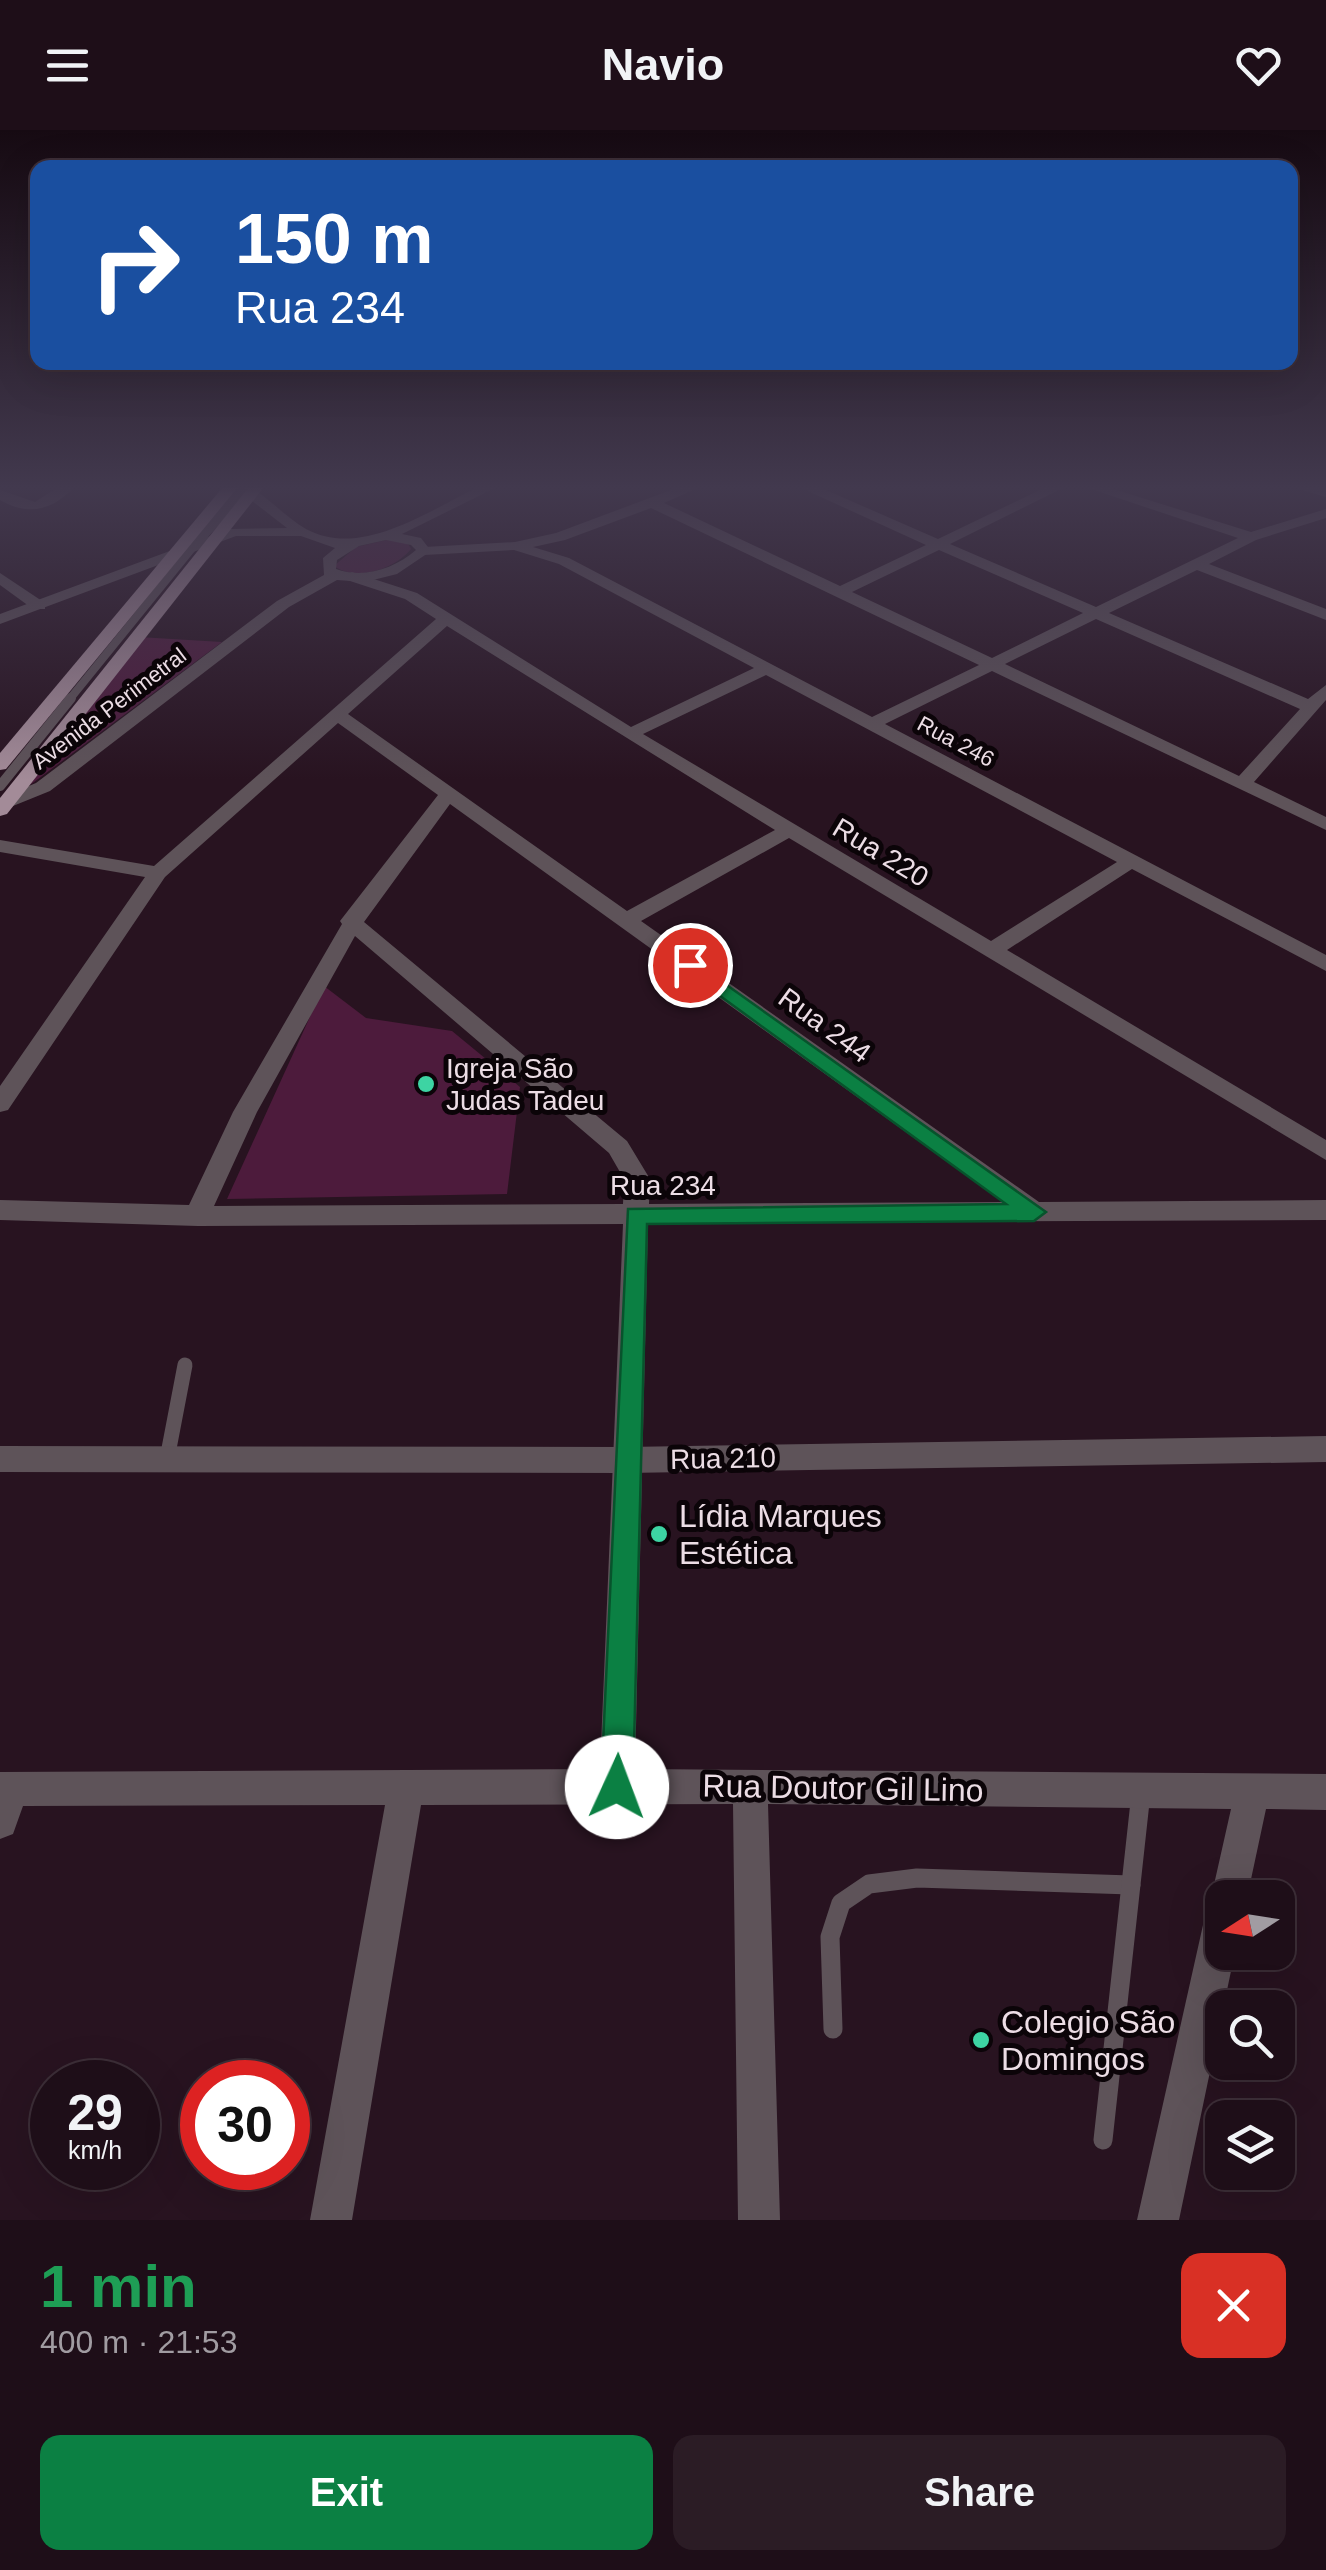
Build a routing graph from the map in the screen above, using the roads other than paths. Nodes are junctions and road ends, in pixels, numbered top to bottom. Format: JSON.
{"nodes":[{"id":1,"x":9,"y":585,"type":"edge"},
{"id":2,"x":97,"y":585,"type":"edge"},
{"id":3,"x":150,"y":585,"type":"edge"},
{"id":4,"x":164,"y":585,"type":"edge"},
{"id":5,"x":177,"y":585,"type":"edge"},
{"id":6,"x":325,"y":585,"type":"edge"},
{"id":7,"x":372,"y":585,"type":"edge"},
{"id":8,"x":402,"y":585,"type":"edge"},
{"id":9,"x":609,"y":585,"type":"edge"},
{"id":10,"x":824,"y":585,"type":"edge"},
{"id":11,"x":855,"y":585,"type":"edge"},
{"id":12,"x":1035,"y":585,"type":"edge"},
{"id":13,"x":1154,"y":585,"type":"edge"},
{"id":14,"x":1248,"y":585,"type":"edge"},
{"id":15,"x":840,"y":592,"type":"junction"},
{"id":16,"x":410,"y":596,"type":"junction"},
{"id":17,"x":39,"y":606,"type":"junction"},
{"id":18,"x":1097,"y":612,"type":"junction"},
{"id":19,"x":1326,"y":615,"type":"edge"},
{"id":20,"x":446,"y":618,"type":"junction"},
{"id":21,"x":0,"y":619,"type":"edge"},
{"id":22,"x":992,"y":664,"type":"junction"},
{"id":23,"x":768,"y":668,"type":"junction"},
{"id":24,"x":1326,"y":690,"type":"edge"},
{"id":25,"x":1310,"y":707,"type":"junction"},
{"id":26,"x":335,"y":712,"type":"junction"},
{"id":27,"x":873,"y":723,"type":"junction"},
{"id":28,"x":630,"y":734,"type":"junction"},
{"id":29,"x":0,"y":765,"type":"edge"},
{"id":30,"x":1242,"y":784,"type":"junction"},
{"id":31,"x":450,"y":793,"type":"junction"},
{"id":32,"x":2,"y":799,"type":"edge"},
{"id":33,"x":1326,"y":824,"type":"edge"},
{"id":34,"x":790,"y":830,"type":"junction"},
{"id":35,"x":0,"y":846,"type":"edge"},
{"id":36,"x":1133,"y":860,"type":"junction"},
{"id":37,"x":158,"y":873,"type":"junction"},
{"id":38,"x":350,"y":920,"type":"junction"},
{"id":39,"x":627,"y":920,"type":"junction"},
{"id":40,"x":992,"y":950,"type":"junction"},
{"id":41,"x":1326,"y":964,"type":"edge"},
{"id":42,"x":0,"y":1104,"type":"edge"},
{"id":43,"x":1321,"y":1141,"type":"edge"},
{"id":44,"x":0,"y":1210,"type":"edge"},
{"id":45,"x":1326,"y":1210,"type":"edge"},
{"id":46,"x":1034,"y":1212,"type":"junction"},
{"id":47,"x":636,"y":1215,"type":"junction"},
{"id":48,"x":198,"y":1216,"type":"junction"},
{"id":49,"x":185,"y":1364,"type":"dead end"},
{"id":50,"x":1326,"y":1449,"type":"edge"},
{"id":51,"x":0,"y":1459,"type":"edge"},
{"id":52,"x":167,"y":1459,"type":"junction"},
{"id":53,"x":626,"y":1460,"type":"junction"},
{"id":54,"x":750,"y":1786,"type":"junction"},
{"id":55,"x":617,"y":1787,"type":"junction"},
{"id":56,"x":406,"y":1788,"type":"junction"},
{"id":57,"x":1141,"y":1791,"type":"junction"},
{"id":58,"x":1252,"y":1792,"type":"junction"},
{"id":59,"x":1326,"y":1792,"type":"edge"},
{"id":60,"x":4,"y":1799,"type":"edge"},
{"id":61,"x":1232,"y":1880,"type":"edge"},
{"id":62,"x":1131,"y":1885,"type":"junction"},
{"id":63,"x":1212,"y":1970,"type":"edge"},
{"id":64,"x":833,"y":2029,"type":"dead end"},
{"id":65,"x":1103,"y":2140,"type":"dead end"},
{"id":66,"x":331,"y":2220,"type":"edge"},
{"id":67,"x":759,"y":2220,"type":"edge"},
{"id":68,"x":1158,"y":2220,"type":"edge"}],
"edges":[{"from":1,"to":17,"type":"street"},
{"from":2,"to":17,"type":"street"},
{"from":3,"to":29,"type":"main road"},
{"from":4,"to":32,"type":"lane"},
{"from":5,"to":32,"type":"main road"},
{"from":6,"to":32,"type":"street","name":"Avenida Perimetral"},
{"from":7,"to":16,"type":"street","name":"Rua 220"},
{"from":8,"to":16,"type":"street"},
{"from":9,"to":23,"type":"street","name":"Rua 246"},
{"from":10,"to":15,"type":"street"},
{"from":11,"to":15,"type":"street"},
{"from":12,"to":18,"type":"street"},
{"from":13,"to":18,"type":"street"},
{"from":14,"to":19,"type":"street"},
{"from":15,"to":22,"type":"street"},
{"from":16,"to":20,"type":"street","name":"Rua 220"},
{"from":17,"to":21,"type":"street"},
{"from":18,"to":22,"type":"street"},
{"from":18,"to":25,"type":"street"},
{"from":20,"to":26,"type":"street"},
{"from":20,"to":28,"type":"street","name":"Rua 220"},
{"from":22,"to":27,"type":"street"},
{"from":22,"to":30,"type":"street"},
{"from":23,"to":27,"type":"street","name":"Rua 246"},
{"from":23,"to":28,"type":"street"},
{"from":24,"to":25,"type":"street"},
{"from":25,"to":30,"type":"street"},
{"from":26,"to":31,"type":"street","name":"Rua 244"},
{"from":26,"to":37,"type":"street"},
{"from":27,"to":36,"type":"street","name":"Rua 246"},
{"from":28,"to":34,"type":"street","name":"Rua 220"},
{"from":30,"to":33,"type":"street"},
{"from":31,"to":38,"type":"street"},
{"from":31,"to":39,"type":"street","name":"Rua 244"},
{"from":34,"to":39,"type":"street"},
{"from":34,"to":40,"type":"street","name":"Rua 220"},
{"from":35,"to":37,"type":"street"},
{"from":36,"to":40,"type":"street"},
{"from":36,"to":41,"type":"street","name":"Rua 246"},
{"from":37,"to":42,"type":"street"},
{"from":38,"to":47,"type":"street"},
{"from":38,"to":48,"type":"street"},
{"from":39,"to":46,"type":"street","name":"Rua 244"},
{"from":40,"to":43,"type":"street","name":"Rua 220"},
{"from":44,"to":48,"type":"street","name":"Rua 234"},
{"from":45,"to":46,"type":"street","name":"Rua 234"},
{"from":46,"to":47,"type":"street","name":"Rua 234"},
{"from":47,"to":48,"type":"street","name":"Rua 234"},
{"from":47,"to":53,"type":"street"},
{"from":49,"to":52,"type":"lane"},
{"from":50,"to":53,"type":"street","name":"Rua 210"},
{"from":51,"to":52,"type":"street","name":"Rua 210"},
{"from":52,"to":53,"type":"street","name":"Rua 210"},
{"from":53,"to":55,"type":"street"},
{"from":54,"to":55,"type":"street","name":"Rua Doutor Gil Lino"},
{"from":54,"to":57,"type":"street","name":"Rua Doutor Gil Lino"},
{"from":54,"to":67,"type":"street"},
{"from":55,"to":56,"type":"street","name":"Rua Doutor Gil Lino"},
{"from":56,"to":60,"type":"street","name":"Rua Doutor Gil Lino"},
{"from":56,"to":66,"type":"street"},
{"from":57,"to":58,"type":"street","name":"Rua Doutor Gil Lino"},
{"from":57,"to":62,"type":"lane"},
{"from":58,"to":59,"type":"street","name":"Rua Doutor Gil Lino"},
{"from":58,"to":61,"type":"street"},
{"from":62,"to":64,"type":"lane"},
{"from":62,"to":65,"type":"lane"},
{"from":63,"to":68,"type":"street"}]}
